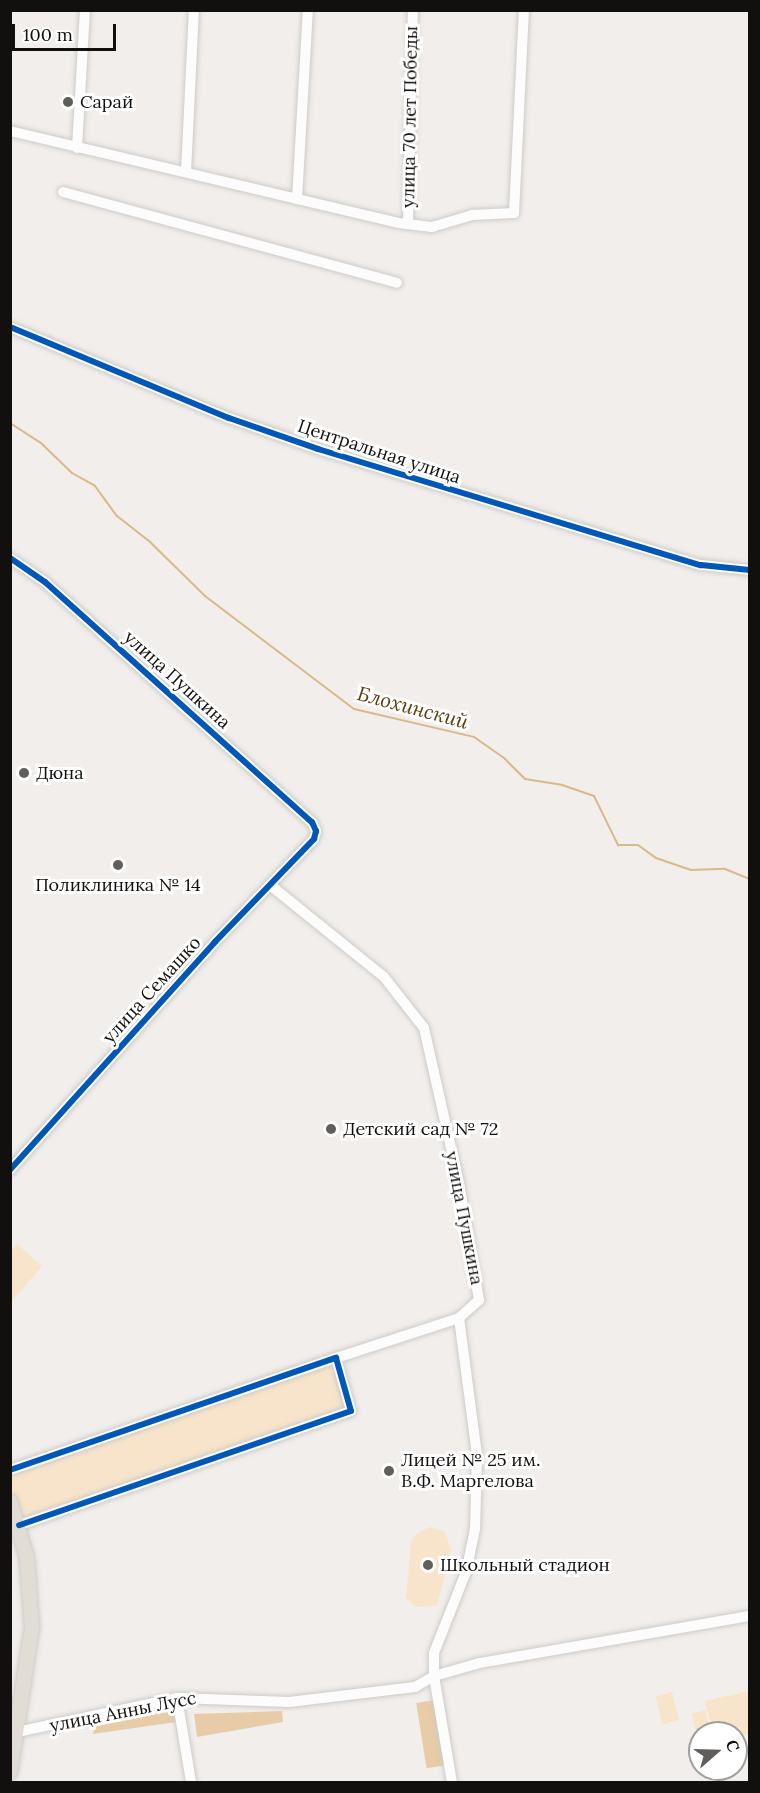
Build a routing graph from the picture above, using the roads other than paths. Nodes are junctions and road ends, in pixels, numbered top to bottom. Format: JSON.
{"nodes":[{"id":1,"x":85,"y":10,"type":"edge"},
{"id":2,"x":194,"y":10,"type":"edge"},
{"id":3,"x":308,"y":10,"type":"edge"},
{"id":4,"x":413,"y":10,"type":"edge"},
{"id":5,"x":524,"y":10,"type":"edge"},
{"id":6,"x":10,"y":131,"type":"edge"},
{"id":7,"x":77,"y":148,"type":"junction"},
{"id":8,"x":186,"y":172,"type":"junction"},
{"id":9,"x":63,"y":192,"type":"dead end"},
{"id":10,"x":297,"y":199,"type":"junction"},
{"id":11,"x":408,"y":224,"type":"junction"},
{"id":12,"x":397,"y":283,"type":"dead end"},
{"id":13,"x":10,"y":327,"type":"edge"},
{"id":14,"x":10,"y":558,"type":"edge"},
{"id":15,"x":750,"y":570,"type":"edge"},
{"id":16,"x":316,"y":831,"type":"joint"},
{"id":17,"x":270,"y":885,"type":"junction"},
{"id":18,"x":10,"y":1170,"type":"edge"},
{"id":19,"x":459,"y":1318,"type":"junction"},
{"id":20,"x":336,"y":1358,"type":"junction"},
{"id":21,"x":10,"y":1470,"type":"edge"},
{"id":22,"x":10,"y":1501,"type":"edge"},
{"id":23,"x":14,"y":1524,"type":"edge"},
{"id":24,"x":750,"y":1617,"type":"edge"},
{"id":25,"x":434,"y":1676,"type":"junction"},
{"id":26,"x":177,"y":1698,"type":"junction"},
{"id":27,"x":13,"y":1729,"type":"edge"},
{"id":28,"x":10,"y":1772,"type":"edge"},
{"id":29,"x":191,"y":1782,"type":"edge"},
{"id":30,"x":452,"y":1782,"type":"edge"}],
"edges":[{"from":1,"to":7,"type":"street"},
{"from":2,"to":8,"type":"street"},
{"from":3,"to":10,"type":"street"},
{"from":4,"to":11,"type":"street","name":"улица 70 лет Победы"},
{"from":5,"to":11,"type":"street","name":"улица 70 лет Победы"},
{"from":6,"to":7,"type":"street","name":"улица 70 лет Победы"},
{"from":7,"to":8,"type":"street","name":"улица 70 лет Победы"},
{"from":8,"to":10,"type":"street","name":"улица 70 лет Победы"},
{"from":9,"to":12,"type":"street"},
{"from":10,"to":11,"type":"street","name":"улица 70 лет Победы"},
{"from":13,"to":15,"type":"street","name":"Центральная улица"},
{"from":14,"to":16,"type":"street","name":"улица Пушкина"},
{"from":16,"to":17,"type":"street","name":"улица Семашко"},
{"from":17,"to":18,"type":"street","name":"улица Семашко"},
{"from":17,"to":19,"type":"street","name":"улица Пушкина"},
{"from":19,"to":20,"type":"street"},
{"from":19,"to":25,"type":"street"},
{"from":20,"to":21,"type":"street"},
{"from":20,"to":23,"type":"street"},
{"from":22,"to":23,"type":"main road"},
{"from":23,"to":27,"type":"main road"},
{"from":24,"to":25,"type":"street"},
{"from":25,"to":26,"type":"street","name":"улица Анны Лусс"},
{"from":25,"to":30,"type":"street"},
{"from":26,"to":27,"type":"street","name":"улица Анны Лусс"},
{"from":26,"to":29,"type":"street"},
{"from":27,"to":28,"type":"main road"}]}
